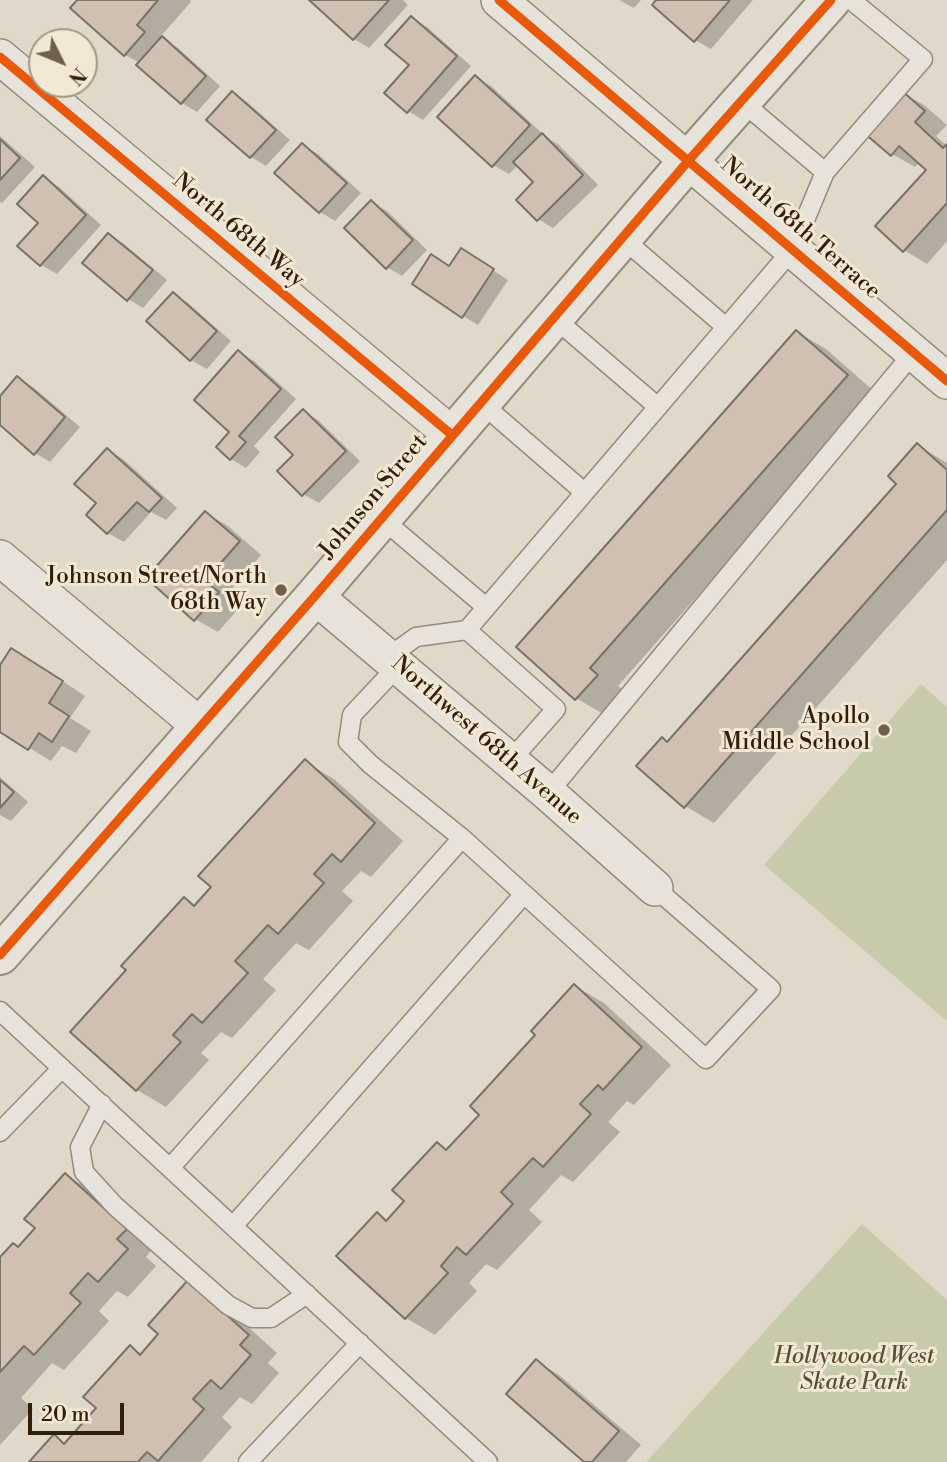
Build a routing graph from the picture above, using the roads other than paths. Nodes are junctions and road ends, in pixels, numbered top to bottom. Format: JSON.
{"nodes":[{"id":1,"x":499,"y":0,"type":"edge"},
{"id":2,"x":831,"y":0,"type":"edge"},
{"id":3,"x":851,"y":0,"type":"edge"},
{"id":4,"x":0,"y":57,"type":"edge"},
{"id":5,"x":741,"y":101,"type":"junction"},
{"id":6,"x":690,"y":160,"type":"junction"},
{"id":7,"x":825,"y":172,"type":"junction"},
{"id":8,"x":622,"y":238,"type":"junction"},
{"id":9,"x":793,"y":249,"type":"junction"},
{"id":10,"x":553,"y":317,"type":"junction"},
{"id":11,"x":726,"y":327,"type":"junction"},
{"id":12,"x":914,"y":352,"type":"junction"},
{"id":13,"x":947,"y":381,"type":"edge"},
{"id":14,"x":480,"y":402,"type":"junction"},
{"id":15,"x":657,"y":407,"type":"junction"},
{"id":16,"x":452,"y":435,"type":"junction"},
{"id":17,"x":584,"y":492,"type":"junction"},
{"id":18,"x":382,"y":518,"type":"junction"},
{"id":19,"x":0,"y":558,"type":"edge"},
{"id":20,"x":315,"y":596,"type":"junction"},
{"id":21,"x":486,"y":607,"type":"junction"},
{"id":22,"x":467,"y":630,"type":"junction"},
{"id":23,"x":393,"y":662,"type":"junction"},
{"id":24,"x":201,"y":727,"type":"junction"},
{"id":25,"x":510,"y":761,"type":"junction"},
{"id":26,"x":548,"y":793,"type":"junction"},
{"id":27,"x":462,"y":838,"type":"junction"},
{"id":28,"x":655,"y":888,"type":"joint"},
{"id":29,"x":524,"y":894,"type":"junction"},
{"id":30,"x":0,"y":956,"type":"edge"},
{"id":31,"x":0,"y":1011,"type":"edge"},
{"id":32,"x":62,"y":1068,"type":"junction"},
{"id":33,"x":102,"y":1104,"type":"junction"},
{"id":34,"x":0,"y":1132,"type":"edge"},
{"id":35,"x":170,"y":1168,"type":"junction"},
{"id":36,"x":234,"y":1225,"type":"junction"},
{"id":37,"x":307,"y":1294,"type":"junction"},
{"id":38,"x":360,"y":1343,"type":"junction"},
{"id":39,"x":248,"y":1462,"type":"edge"},
{"id":40,"x":488,"y":1462,"type":"edge"}],
"edges":[{"from":1,"to":6,"type":"street","name":"North 68th Terrace"},
{"from":2,"to":5,"type":"street","name":"Johnson Street"},
{"from":3,"to":7,"type":"lane"},
{"from":4,"to":16,"type":"street","name":"North 68th Way"},
{"from":5,"to":6,"type":"street","name":"Johnson Street"},
{"from":5,"to":7,"type":"lane"},
{"from":6,"to":8,"type":"street","name":"Johnson Street"},
{"from":6,"to":9,"type":"street","name":"North 68th Terrace"},
{"from":7,"to":9,"type":"lane"},
{"from":8,"to":10,"type":"street","name":"Johnson Street"},
{"from":8,"to":11,"type":"lane"},
{"from":9,"to":11,"type":"lane"},
{"from":9,"to":12,"type":"street","name":"North 68th Terrace"},
{"from":10,"to":14,"type":"street","name":"Johnson Street"},
{"from":10,"to":15,"type":"lane"},
{"from":11,"to":15,"type":"lane"},
{"from":12,"to":13,"type":"street","name":"North 68th Terrace"},
{"from":12,"to":26,"type":"lane"},
{"from":14,"to":16,"type":"street","name":"Johnson Street"},
{"from":14,"to":17,"type":"lane"},
{"from":15,"to":17,"type":"lane"},
{"from":16,"to":18,"type":"street","name":"Johnson Street"},
{"from":17,"to":21,"type":"lane"},
{"from":18,"to":20,"type":"street","name":"Johnson Street"},
{"from":18,"to":21,"type":"lane"},
{"from":19,"to":24,"type":"street"},
{"from":20,"to":23,"type":"street","name":"Northwest 68th Avenue"},
{"from":20,"to":24,"type":"street","name":"Johnson Street"},
{"from":21,"to":22,"type":"lane"},
{"from":22,"to":23,"type":"lane"},
{"from":22,"to":25,"type":"lane"},
{"from":23,"to":25,"type":"street","name":"Northwest 68th Avenue"},
{"from":23,"to":27,"type":"lane"},
{"from":24,"to":30,"type":"street","name":"Johnson Street"},
{"from":25,"to":26,"type":"street","name":"Northwest 68th Avenue"},
{"from":26,"to":28,"type":"street","name":"Northwest 68th Avenue"},
{"from":27,"to":29,"type":"lane"},
{"from":27,"to":35,"type":"lane"},
{"from":28,"to":29,"type":"lane"},
{"from":29,"to":36,"type":"lane"},
{"from":31,"to":32,"type":"lane"},
{"from":32,"to":33,"type":"lane"},
{"from":32,"to":34,"type":"lane"},
{"from":33,"to":35,"type":"lane"},
{"from":33,"to":37,"type":"lane"},
{"from":35,"to":36,"type":"lane"},
{"from":36,"to":37,"type":"lane"},
{"from":37,"to":38,"type":"lane"},
{"from":38,"to":39,"type":"lane"},
{"from":38,"to":40,"type":"lane"}]}
